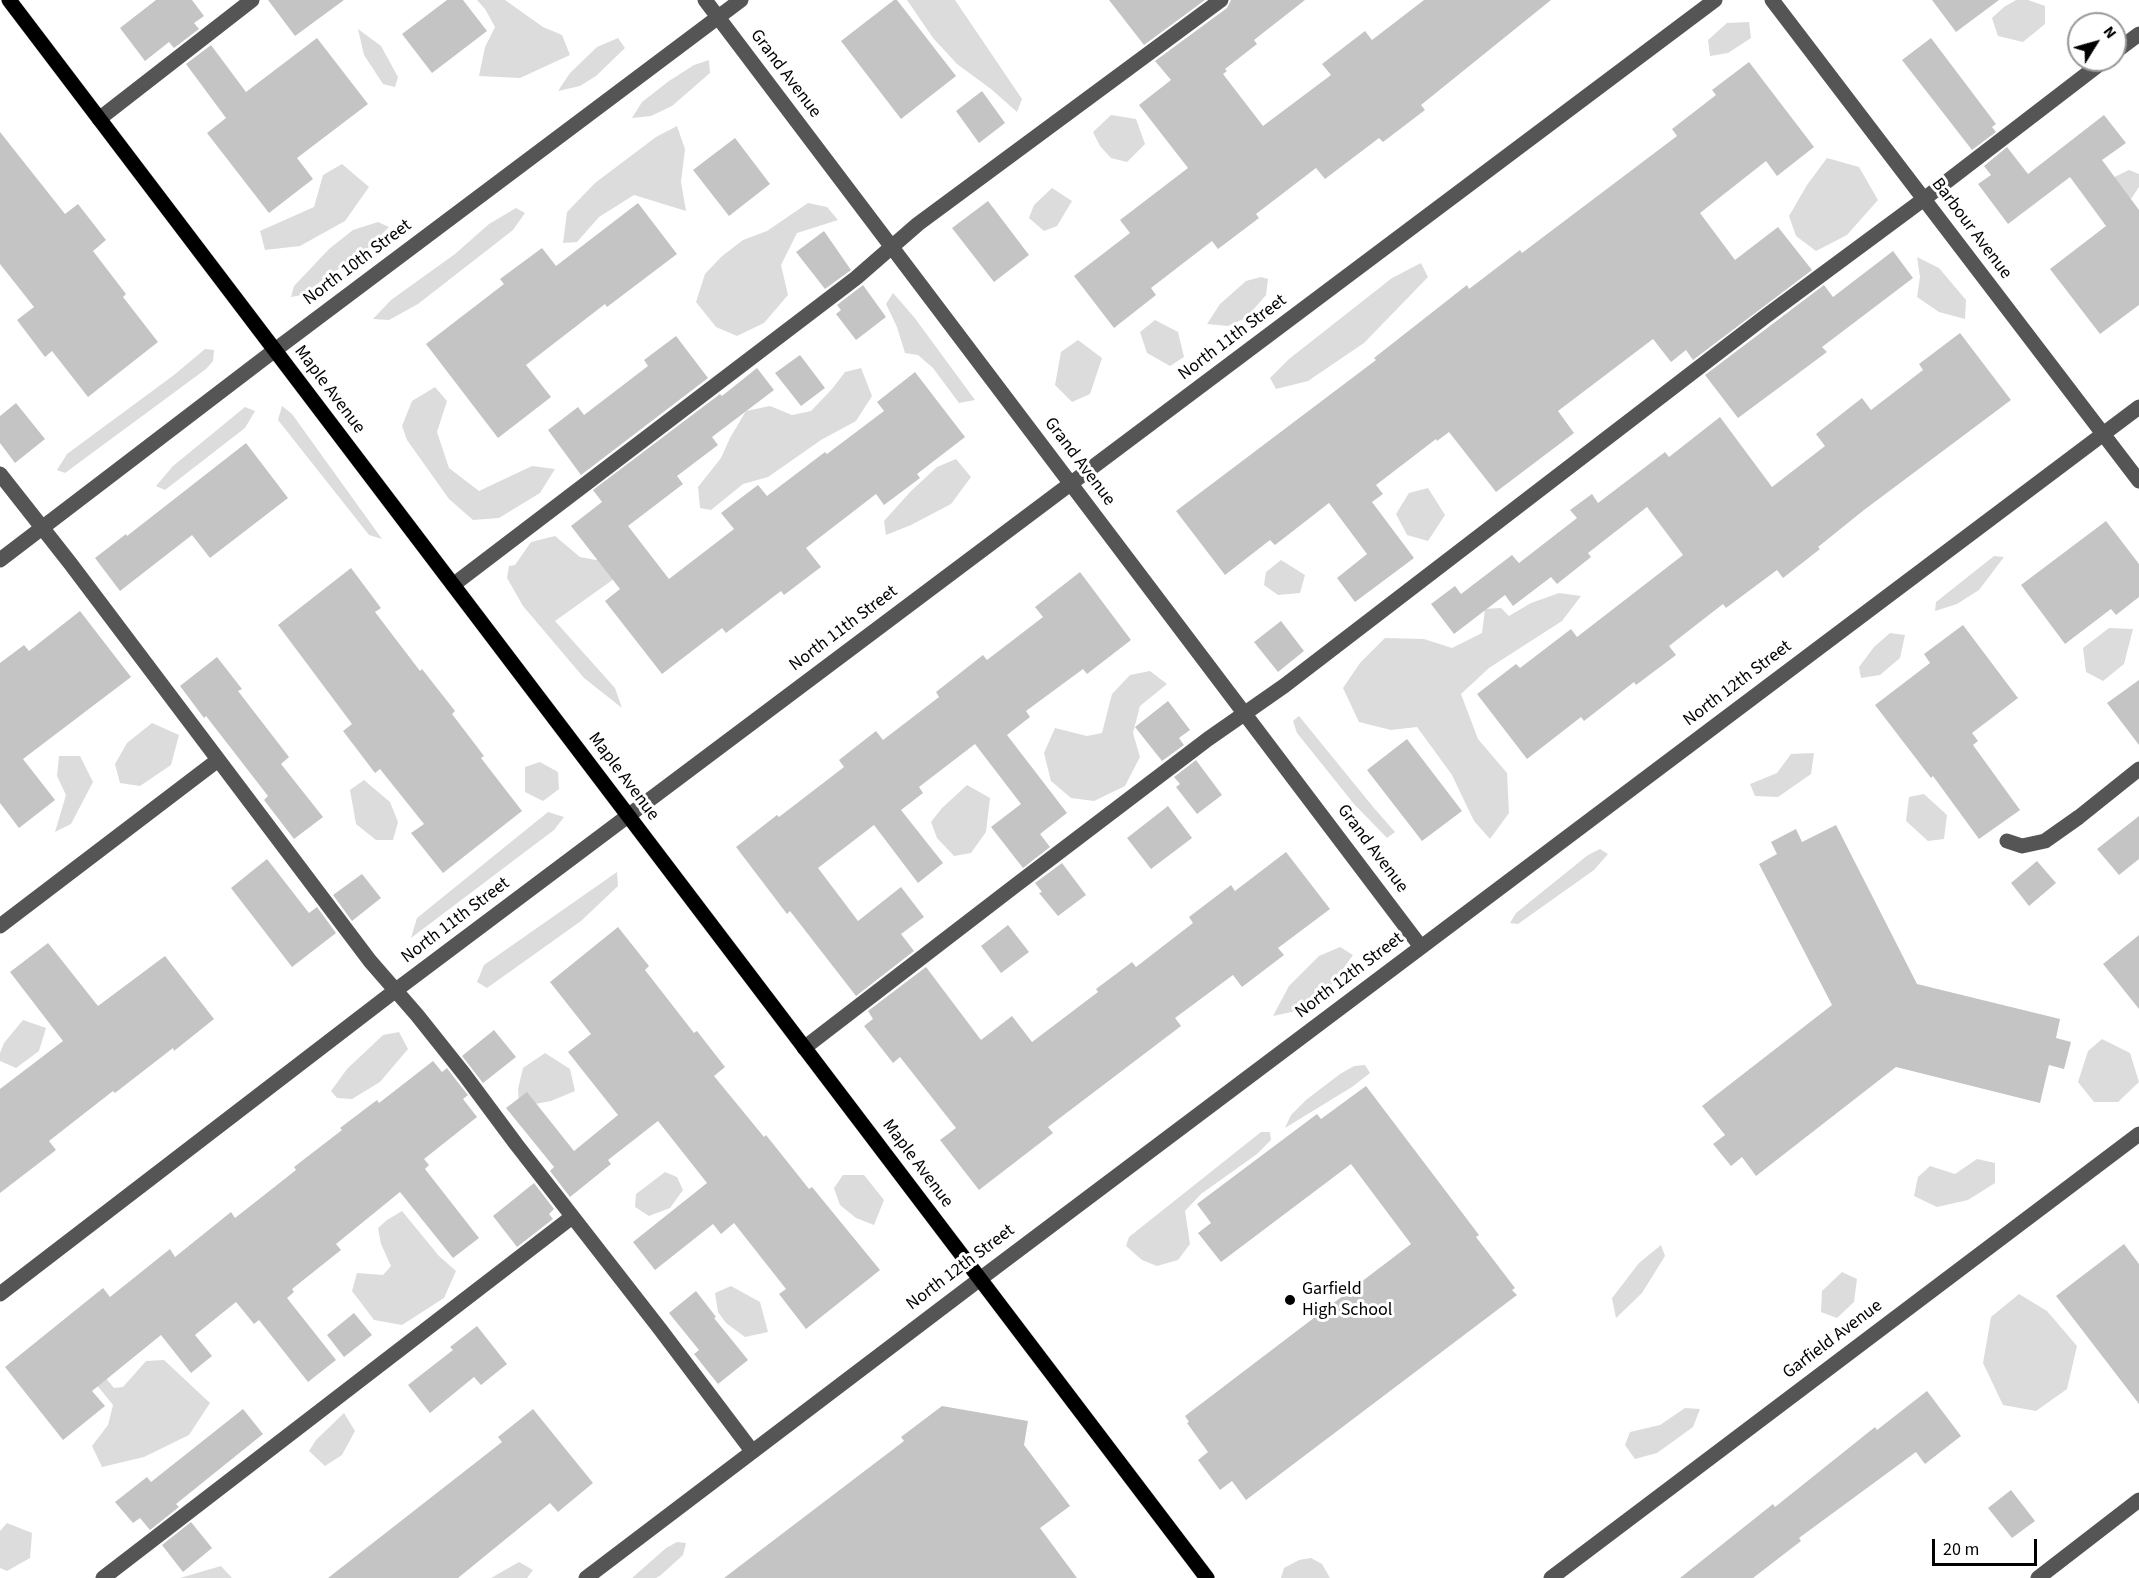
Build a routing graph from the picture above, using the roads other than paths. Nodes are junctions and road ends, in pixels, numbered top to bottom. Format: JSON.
{"nodes":[{"id":1,"x":9,"y":0,"type":"edge"},
{"id":2,"x":252,"y":0,"type":"edge"},
{"id":3,"x":705,"y":0,"type":"edge"},
{"id":4,"x":741,"y":0,"type":"edge"},
{"id":5,"x":1221,"y":0,"type":"edge"},
{"id":6,"x":1715,"y":0,"type":"edge"},
{"id":7,"x":1772,"y":0,"type":"edge"},
{"id":8,"x":718,"y":17,"type":"junction"},
{"id":9,"x":2089,"y":72,"type":"edge"},
{"id":10,"x":99,"y":119,"type":"junction"},
{"id":11,"x":1924,"y":199,"type":"junction"},
{"id":12,"x":892,"y":247,"type":"junction"},
{"id":13,"x":275,"y":350,"type":"junction"},
{"id":14,"x":2139,"y":407,"type":"edge"},
{"id":15,"x":2103,"y":434,"type":"junction"},
{"id":16,"x":0,"y":474,"type":"edge"},
{"id":17,"x":2139,"y":481,"type":"edge"},
{"id":18,"x":1071,"y":484,"type":"junction"},
{"id":19,"x":41,"y":529,"type":"junction"},
{"id":20,"x":0,"y":560,"type":"edge"},
{"id":21,"x":453,"y":585,"type":"junction"},
{"id":22,"x":1245,"y":714,"type":"junction"},
{"id":23,"x":218,"y":760,"type":"junction"},
{"id":24,"x":2139,"y":769,"type":"edge"},
{"id":25,"x":628,"y":816,"type":"junction"},
{"id":26,"x":2007,"y":841,"type":"dead end"},
{"id":27,"x":0,"y":926,"type":"edge"},
{"id":28,"x":1421,"y":946,"type":"junction"},
{"id":29,"x":396,"y":990,"type":"junction"},
{"id":30,"x":804,"y":1048,"type":"junction"},
{"id":31,"x":2139,"y":1134,"type":"edge"},
{"id":32,"x":572,"y":1217,"type":"junction"},
{"id":33,"x":980,"y":1279,"type":"junction"},
{"id":34,"x":0,"y":1294,"type":"edge"},
{"id":35,"x":752,"y":1451,"type":"junction"},
{"id":36,"x":2139,"y":1500,"type":"edge"},
{"id":37,"x":103,"y":1578,"type":"edge"},
{"id":38,"x":586,"y":1578,"type":"edge"},
{"id":39,"x":1207,"y":1578,"type":"edge"},
{"id":40,"x":1551,"y":1578,"type":"edge"},
{"id":41,"x":2038,"y":1578,"type":"edge"}],
"edges":[{"from":1,"to":10,"type":"main road","name":"Maple Avenue"},
{"from":2,"to":10,"type":"street"},
{"from":3,"to":8,"type":"street","name":"Grand Avenue"},
{"from":4,"to":8,"type":"street","name":"North 10th Street"},
{"from":5,"to":12,"type":"street"},
{"from":6,"to":18,"type":"street","name":"North 11th Street"},
{"from":7,"to":11,"type":"street","name":"Barbour Avenue"},
{"from":8,"to":12,"type":"street","name":"Grand Avenue"},
{"from":8,"to":13,"type":"street","name":"North 10th Street"},
{"from":9,"to":11,"type":"street"},
{"from":10,"to":13,"type":"main road","name":"Maple Avenue"},
{"from":11,"to":15,"type":"street","name":"Barbour Avenue"},
{"from":11,"to":22,"type":"street"},
{"from":12,"to":18,"type":"street","name":"Grand Avenue"},
{"from":12,"to":21,"type":"street"},
{"from":13,"to":19,"type":"street","name":"North 10th Street"},
{"from":13,"to":21,"type":"main road","name":"Maple Avenue"},
{"from":14,"to":15,"type":"street","name":"North 12th Street"},
{"from":15,"to":17,"type":"street","name":"Barbour Avenue"},
{"from":15,"to":28,"type":"street","name":"North 12th Street"},
{"from":16,"to":19,"type":"street"},
{"from":18,"to":22,"type":"street","name":"Grand Avenue"},
{"from":18,"to":25,"type":"street","name":"North 11th Street"},
{"from":19,"to":20,"type":"street","name":"North 10th Street"},
{"from":19,"to":23,"type":"street"},
{"from":21,"to":25,"type":"main road","name":"Maple Avenue"},
{"from":22,"to":28,"type":"street","name":"Grand Avenue"},
{"from":22,"to":30,"type":"street"},
{"from":23,"to":27,"type":"street"},
{"from":23,"to":29,"type":"street"},
{"from":24,"to":26,"type":"street"},
{"from":25,"to":29,"type":"street","name":"North 11th Street"},
{"from":25,"to":30,"type":"main road","name":"Maple Avenue"},
{"from":28,"to":33,"type":"street","name":"North 12th Street"},
{"from":29,"to":32,"type":"street"},
{"from":29,"to":34,"type":"street","name":"North 11th Street"},
{"from":30,"to":33,"type":"main road","name":"Maple Avenue"},
{"from":31,"to":40,"type":"street","name":"Garfield Avenue"},
{"from":32,"to":35,"type":"street"},
{"from":32,"to":37,"type":"street"},
{"from":33,"to":35,"type":"street","name":"North 12th Street"},
{"from":33,"to":39,"type":"main road","name":"Maple Avenue"},
{"from":35,"to":38,"type":"street","name":"North 12th Street"},
{"from":36,"to":41,"type":"street"}]}
